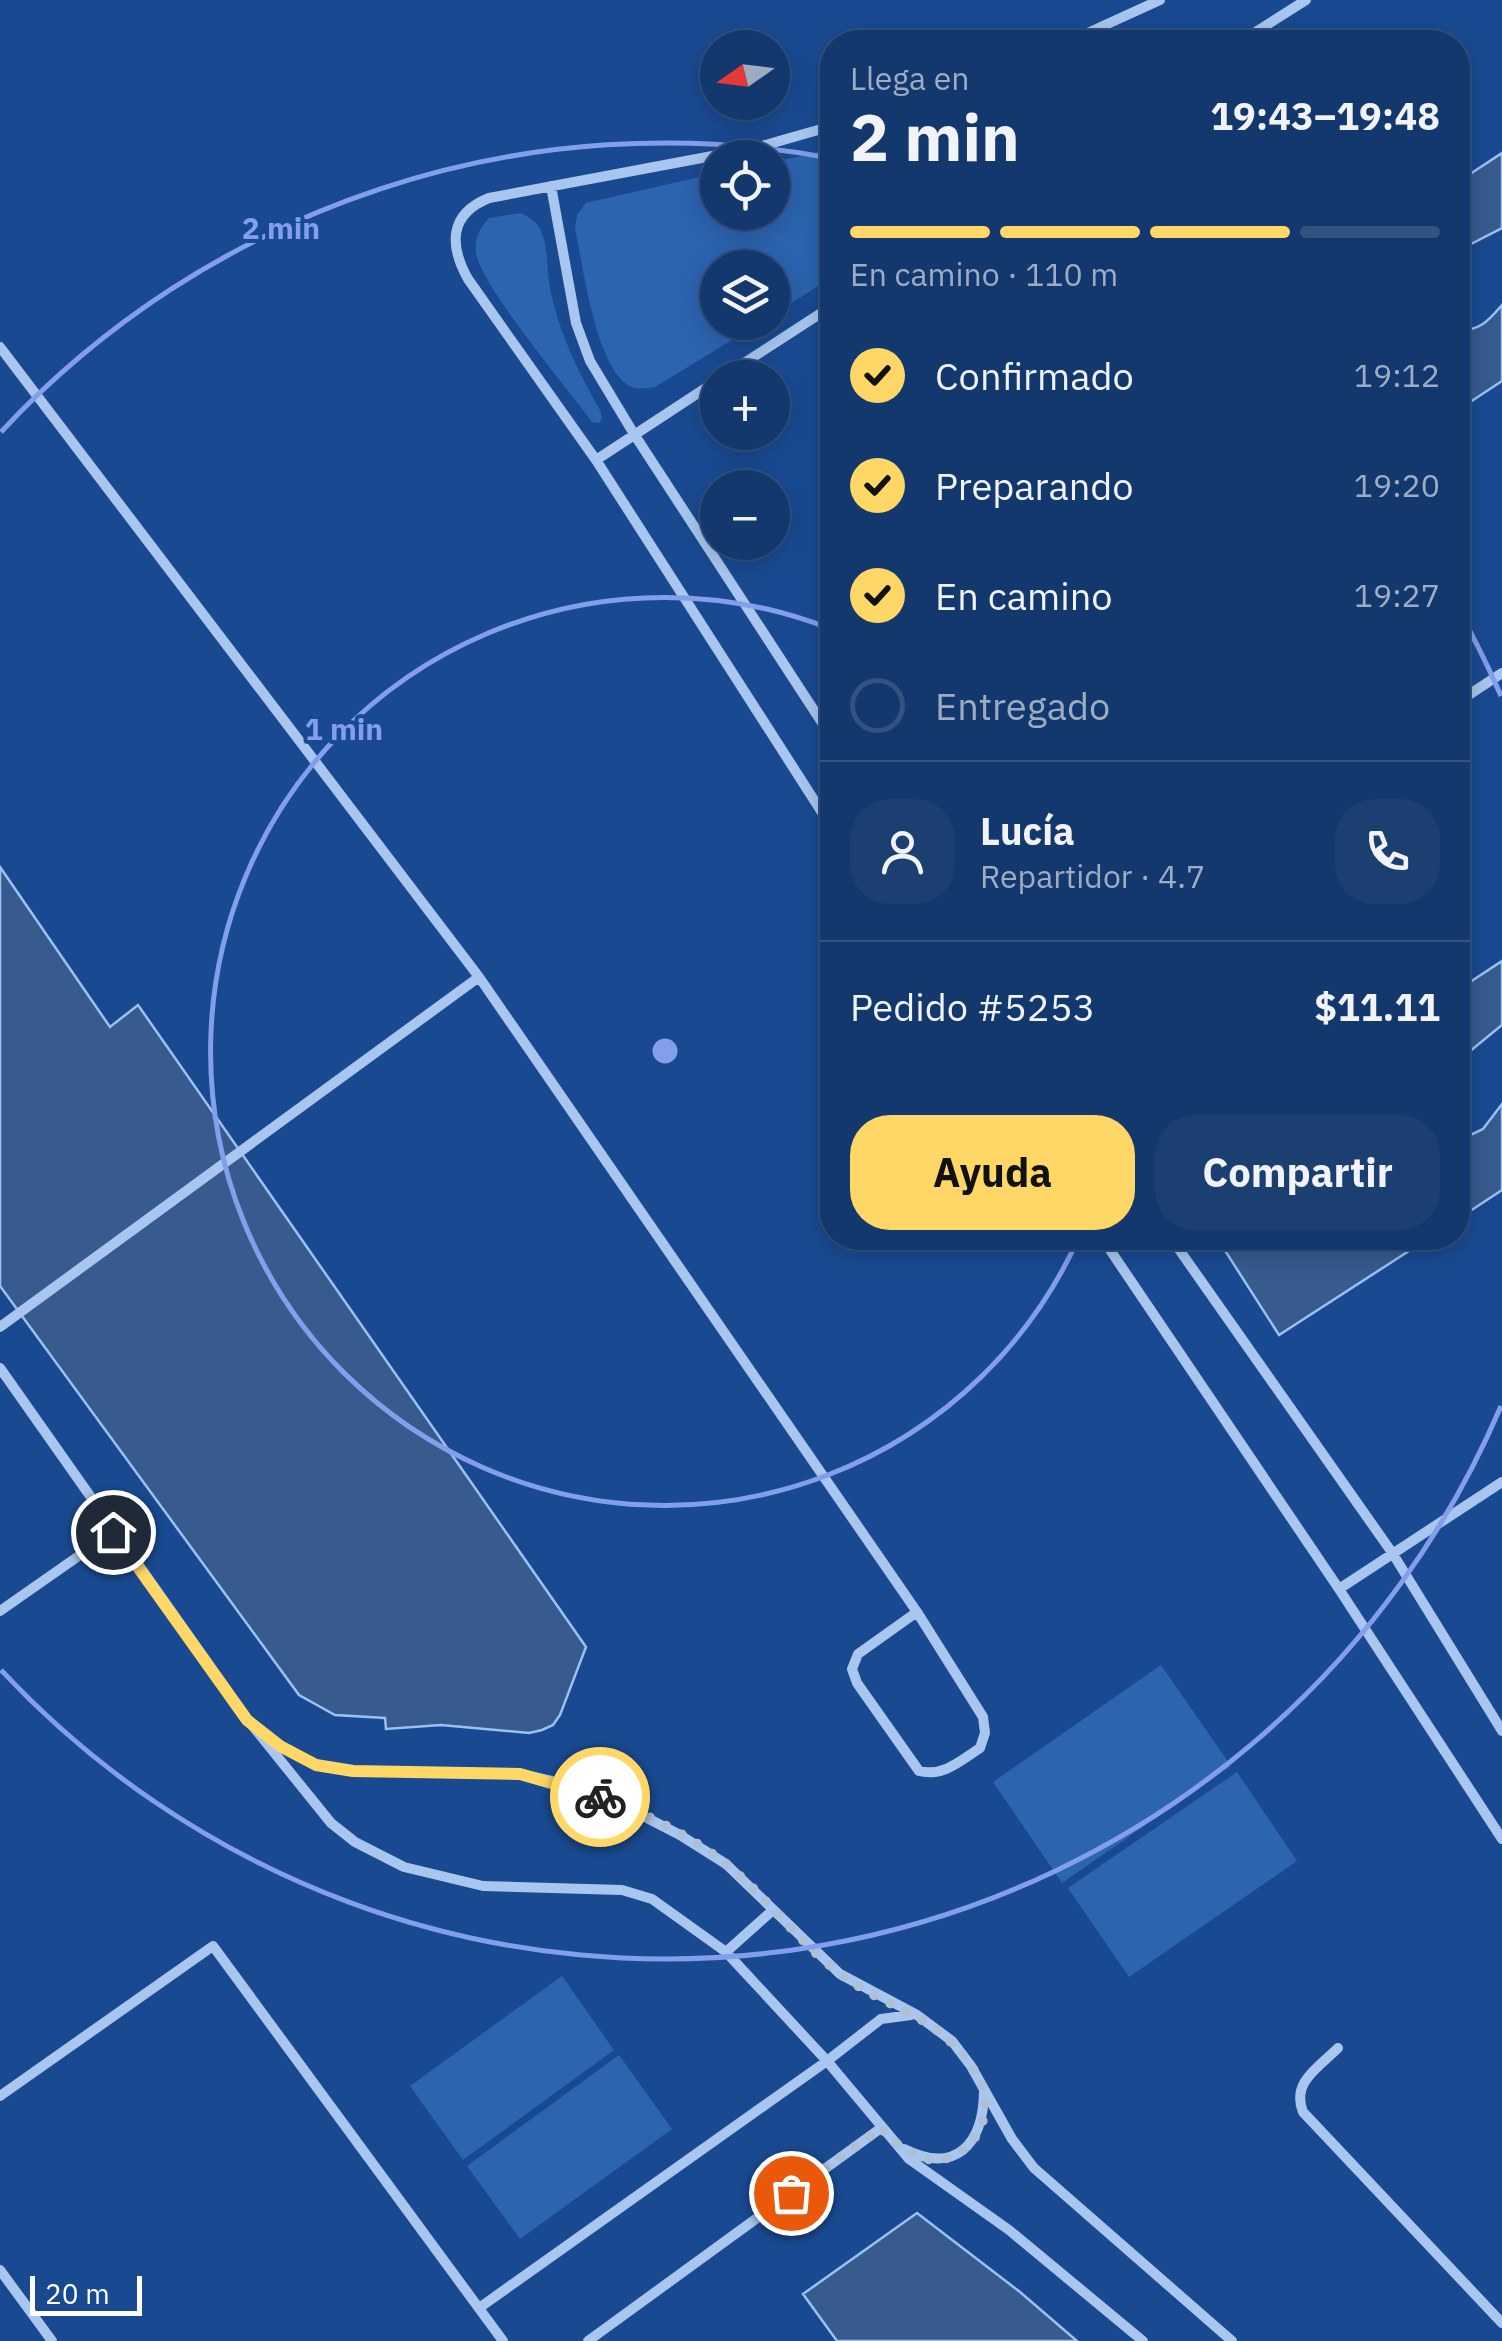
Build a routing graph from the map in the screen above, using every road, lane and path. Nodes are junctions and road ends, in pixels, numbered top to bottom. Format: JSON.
{"nodes":[{"id":1,"x":1160,"y":0,"type":"edge"},
{"id":2,"x":1306,"y":0,"type":"edge"},
{"id":3,"x":1094,"y":30,"type":"edge"},
{"id":4,"x":1259,"y":30,"type":"edge"},
{"id":5,"x":820,"y":129,"type":"edge"},
{"id":6,"x":550,"y":186,"type":"junction"},
{"id":7,"x":820,"y":314,"type":"edge"},
{"id":8,"x":0,"y":346,"type":"edge"},
{"id":9,"x":748,"y":360,"type":"edge"},
{"id":10,"x":700,"y":391,"type":"edge"},
{"id":11,"x":634,"y":434,"type":"junction"},
{"id":12,"x":596,"y":460,"type":"junction"},
{"id":13,"x":1502,"y":673,"type":"edge"},
{"id":14,"x":1470,"y":694,"type":"edge"},
{"id":15,"x":820,"y":720,"type":"edge"},
{"id":16,"x":820,"y":809,"type":"edge"},
{"id":17,"x":479,"y":977,"type":"junction"},
{"id":18,"x":1110,"y":1250,"type":"edge"},
{"id":19,"x":1179,"y":1250,"type":"edge"},
{"id":20,"x":5,"y":1324,"type":"edge"},
{"id":21,"x":0,"y":1368,"type":"edge"},
{"id":22,"x":1502,"y":1482,"type":"edge"},
{"id":23,"x":113,"y":1532,"type":"junction"},
{"id":24,"x":1393,"y":1554,"type":"junction"},
{"id":25,"x":1339,"y":1588,"type":"junction"},
{"id":26,"x":0,"y":1611,"type":"edge"},
{"id":27,"x":916,"y":1612,"type":"junction"},
{"id":28,"x":247,"y":1720,"type":"junction"},
{"id":29,"x":1502,"y":1731,"type":"edge"},
{"id":30,"x":1502,"y":1839,"type":"edge"},
{"id":31,"x":773,"y":1910,"type":"junction"},
{"id":32,"x":726,"y":1952,"type":"junction"},
{"id":33,"x":916,"y":2015,"type":"junction"},
{"id":34,"x":1338,"y":2048,"type":"dead end"},
{"id":35,"x":827,"y":2061,"type":"junction"},
{"id":36,"x":984,"y":2092,"type":"junction"},
{"id":37,"x":0,"y":2096,"type":"edge"},
{"id":38,"x":881,"y":2128,"type":"junction"},
{"id":39,"x":894,"y":2144,"type":"junction"},
{"id":40,"x":0,"y":2270,"type":"edge"},
{"id":41,"x":479,"y":2308,"type":"junction"},
{"id":42,"x":1502,"y":2323,"type":"edge"},
{"id":43,"x":52,"y":2341,"type":"edge"},
{"id":44,"x":503,"y":2341,"type":"edge"},
{"id":45,"x":588,"y":2341,"type":"edge"},
{"id":46,"x":1143,"y":2341,"type":"edge"},
{"id":47,"x":1232,"y":2341,"type":"edge"}],
"edges":[{"from":1,"to":3,"type":"street"},
{"from":2,"to":4,"type":"street"},
{"from":5,"to":6,"type":"street"},
{"from":6,"to":11,"type":"street"},
{"from":6,"to":12,"type":"street"},
{"from":7,"to":9,"type":"street"},
{"from":8,"to":17,"type":"street"},
{"from":10,"to":11,"type":"street"},
{"from":11,"to":12,"type":"street"},
{"from":11,"to":15,"type":"street"},
{"from":12,"to":16,"type":"street"},
{"from":13,"to":14,"type":"street"},
{"from":17,"to":20,"type":"street"},
{"from":17,"to":27,"type":"street"},
{"from":18,"to":25,"type":"street"},
{"from":19,"to":24,"type":"street"},
{"from":21,"to":23,"type":"street"},
{"from":22,"to":24,"type":"street"},
{"from":23,"to":26,"type":"street"},
{"from":23,"to":28,"type":"street"},
{"from":24,"to":25,"type":"street"},
{"from":24,"to":29,"type":"street"},
{"from":25,"to":30,"type":"street"},
{"from":27,"to":27,"type":"street"},
{"from":28,"to":31,"type":"street"},
{"from":28,"to":32,"type":"street"},
{"from":31,"to":32,"type":"street"},
{"from":31,"to":33,"type":"street"},
{"from":32,"to":35,"type":"street"},
{"from":33,"to":35,"type":"street"},
{"from":33,"to":36,"type":"street"},
{"from":34,"to":42,"type":"street"},
{"from":35,"to":38,"type":"street"},
{"from":35,"to":41,"type":"street"},
{"from":36,"to":39,"type":"street"},
{"from":36,"to":47,"type":"street"},
{"from":37,"to":41,"type":"street"},
{"from":38,"to":39,"type":"street"},
{"from":38,"to":45,"type":"street"},
{"from":39,"to":46,"type":"street"},
{"from":40,"to":43,"type":"street"},
{"from":41,"to":44,"type":"street"}]}
